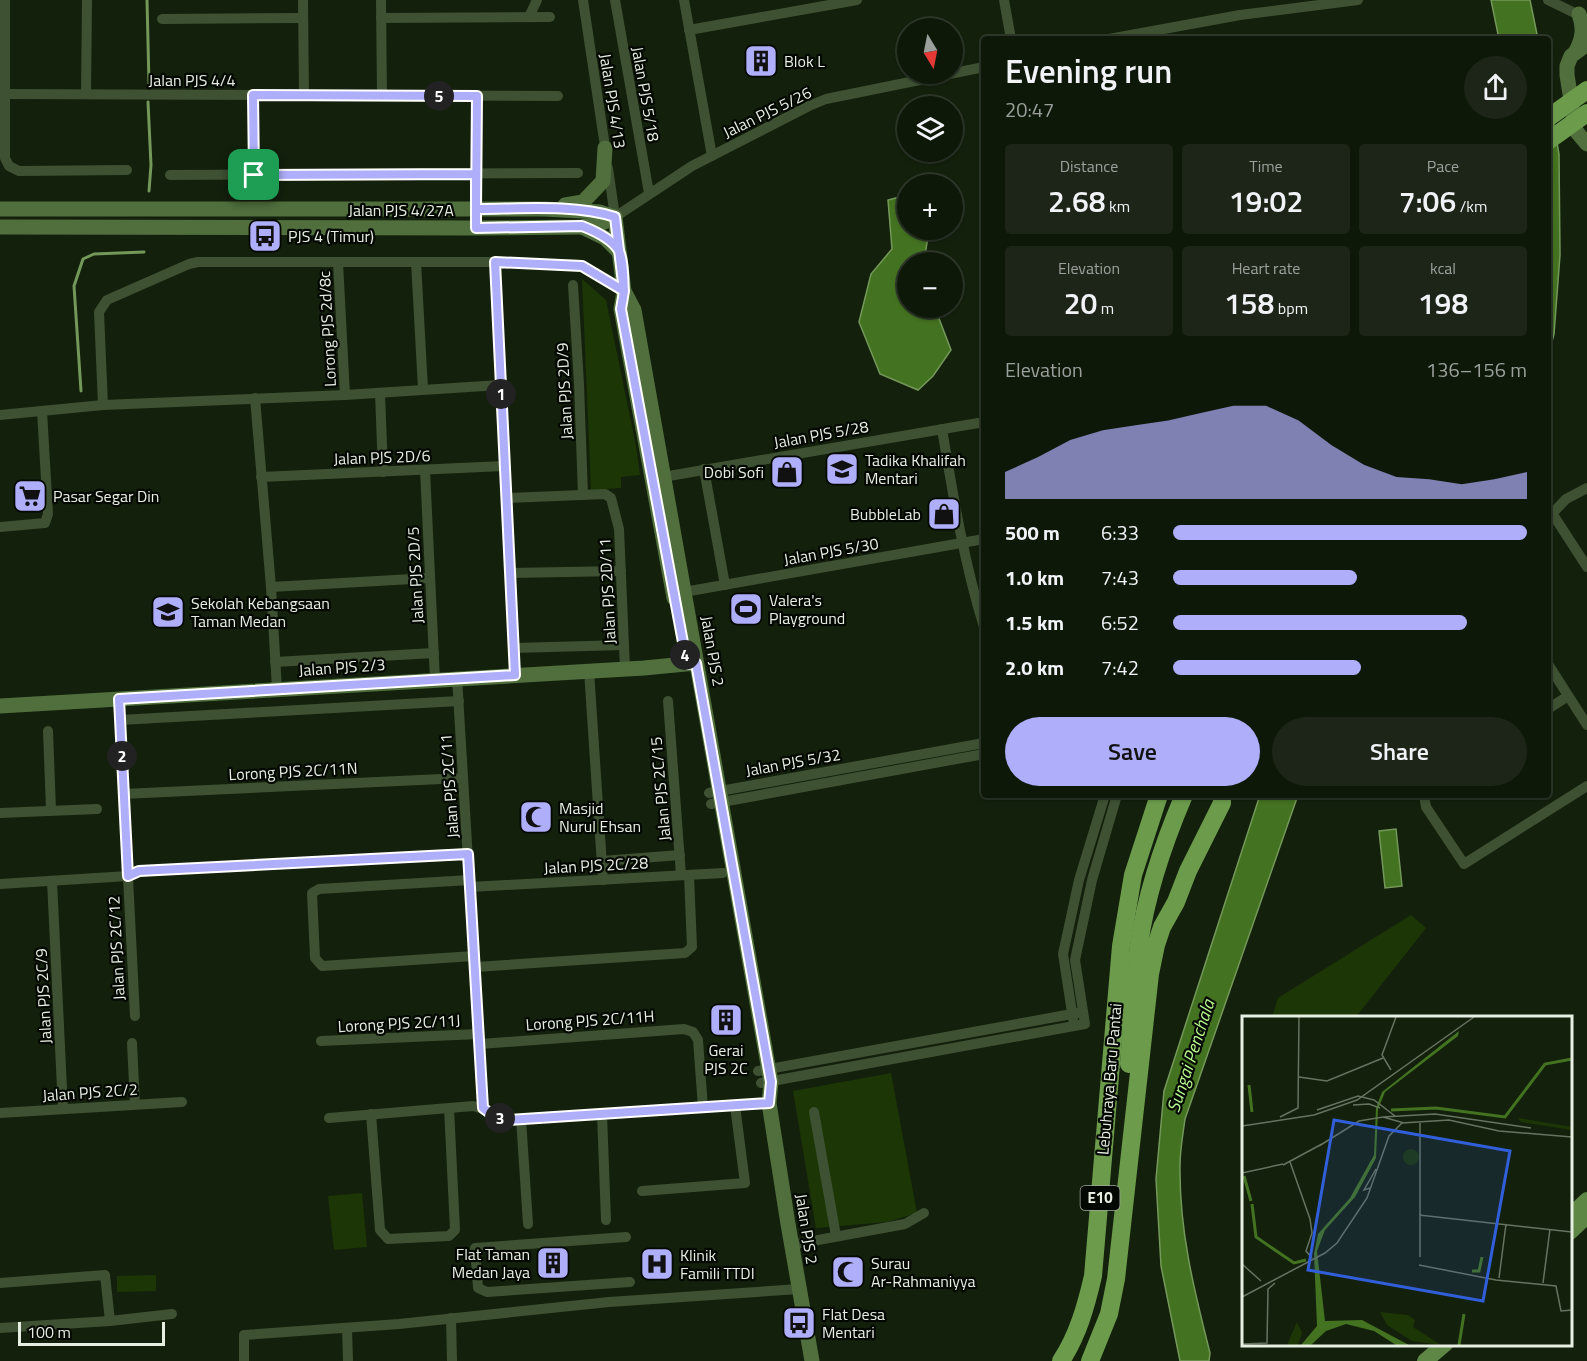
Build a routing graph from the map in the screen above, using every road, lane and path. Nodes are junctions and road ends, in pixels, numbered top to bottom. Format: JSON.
{"nodes":[{"id":1,"x":5,"y":0,"type":"edge"},
{"id":2,"x":87,"y":0,"type":"edge"},
{"id":3,"x":303,"y":0,"type":"edge"},
{"id":4,"x":381,"y":0,"type":"edge"},
{"id":5,"x":537,"y":0,"type":"edge"},
{"id":6,"x":583,"y":0,"type":"edge"},
{"id":7,"x":615,"y":0,"type":"edge"},
{"id":8,"x":684,"y":0,"type":"edge"},
{"id":9,"x":857,"y":0,"type":"edge"},
{"id":10,"x":1004,"y":0,"type":"edge"},
{"id":11,"x":1358,"y":0,"type":"edge"},
{"id":12,"x":1548,"y":0,"type":"edge"},
{"id":13,"x":1584,"y":16,"type":"edge"},
{"id":14,"x":529,"y":17,"type":"junction"},
{"id":15,"x":550,"y":17,"type":"dead end"},
{"id":16,"x":303,"y":18,"type":"junction"},
{"id":17,"x":381,"y":18,"type":"junction"},
{"id":18,"x":162,"y":19,"type":"dead end"},
{"id":19,"x":689,"y":30,"type":"junction"},
{"id":20,"x":1010,"y":36,"type":"edge"},
{"id":21,"x":1125,"y":36,"type":"edge"},
{"id":22,"x":1582,"y":47,"type":"edge"},
{"id":23,"x":981,"y":69,"type":"edge"},
{"id":24,"x":1587,"y":90,"type":"edge"},
{"id":25,"x":5,"y":94,"type":"junction"},
{"id":26,"x":86,"y":94,"type":"junction"},
{"id":27,"x":253,"y":95,"type":"junction"},
{"id":28,"x":304,"y":95,"type":"junction"},
{"id":29,"x":382,"y":96,"type":"junction"},
{"id":30,"x":477,"y":96,"type":"junction"},
{"id":31,"x":558,"y":96,"type":"dead end"},
{"id":32,"x":1551,"y":115,"type":"edge"},
{"id":33,"x":1580,"y":116,"type":"edge"},
{"id":34,"x":1587,"y":130,"type":"edge"},
{"id":35,"x":1551,"y":139,"type":"edge"},
{"id":36,"x":1587,"y":144,"type":"edge"},
{"id":37,"x":605,"y":147,"type":"junction"},
{"id":38,"x":712,"y":156,"type":"junction"},
{"id":39,"x":127,"y":170,"type":"dead end"},
{"id":40,"x":578,"y":173,"type":"dead end"},
{"id":41,"x":476,"y":174,"type":"junction"},
{"id":42,"x":170,"y":175,"type":"dead end"},
{"id":43,"x":254,"y":175,"type":"junction"},
{"id":44,"x":649,"y":193,"type":"junction"},
{"id":45,"x":0,"y":208,"type":"edge"},
{"id":46,"x":198,"y":208,"type":"junction"},
{"id":47,"x":245,"y":208,"type":"junction"},
{"id":48,"x":476,"y":209,"type":"junction"},
{"id":49,"x":544,"y":209,"type":"junction"},
{"id":50,"x":615,"y":212,"type":"junction"},
{"id":51,"x":582,"y":226,"type":"junction"},
{"id":52,"x":0,"y":227,"type":"edge"},
{"id":53,"x":198,"y":227,"type":"junction"},
{"id":54,"x":246,"y":227,"type":"junction"},
{"id":55,"x":476,"y":228,"type":"junction"},
{"id":56,"x":620,"y":252,"type":"junction"},
{"id":57,"x":339,"y":262,"type":"junction"},
{"id":58,"x":416,"y":262,"type":"junction"},
{"id":59,"x":495,"y":262,"type":"junction"},
{"id":60,"x":573,"y":285,"type":"dead end"},
{"id":61,"x":624,"y":291,"type":"junction"},
{"id":62,"x":500,"y":386,"type":"junction"},
{"id":63,"x":423,"y":389,"type":"junction"},
{"id":64,"x":380,"y":393,"type":"junction"},
{"id":65,"x":345,"y":395,"type":"junction"},
{"id":66,"x":255,"y":399,"type":"junction"},
{"id":67,"x":103,"y":405,"type":"junction"},
{"id":68,"x":42,"y":411,"type":"junction"},
{"id":69,"x":0,"y":415,"type":"edge"},
{"id":70,"x":981,"y":422,"type":"edge"},
{"id":71,"x":942,"y":429,"type":"junction"},
{"id":72,"x":504,"y":466,"type":"junction"},
{"id":73,"x":704,"y":469,"type":"junction"},
{"id":74,"x":425,"y":470,"type":"junction"},
{"id":75,"x":383,"y":472,"type":"junction"},
{"id":76,"x":261,"y":477,"type":"junction"},
{"id":77,"x":663,"y":477,"type":"junction"},
{"id":78,"x":1587,"y":488,"type":"edge"},
{"id":79,"x":583,"y":495,"type":"junction"},
{"id":80,"x":506,"y":498,"type":"junction"},
{"id":81,"x":1551,"y":515,"type":"edge"},
{"id":82,"x":1551,"y":517,"type":"edge"},
{"id":83,"x":0,"y":526,"type":"edge"},
{"id":84,"x":981,"y":540,"type":"edge"},
{"id":85,"x":963,"y":543,"type":"junction"},
{"id":86,"x":1587,"y":567,"type":"edge"},
{"id":87,"x":621,"y":571,"type":"junction"},
{"id":88,"x":510,"y":573,"type":"junction"},
{"id":89,"x":430,"y":578,"type":"junction"},
{"id":90,"x":725,"y":585,"type":"junction"},
{"id":91,"x":271,"y":587,"type":"junction"},
{"id":92,"x":684,"y":592,"type":"junction"},
{"id":93,"x":981,"y":617,"type":"edge"},
{"id":94,"x":624,"y":645,"type":"junction"},
{"id":95,"x":513,"y":648,"type":"junction"},
{"id":96,"x":434,"y":653,"type":"junction"},
{"id":97,"x":275,"y":662,"type":"junction"},
{"id":98,"x":692,"y":664,"type":"junction"},
{"id":99,"x":625,"y":669,"type":"junction"},
{"id":100,"x":1551,"y":669,"type":"edge"},
{"id":101,"x":588,"y":671,"type":"junction"},
{"id":102,"x":515,"y":675,"type":"junction"},
{"id":103,"x":457,"y":678,"type":"junction"},
{"id":104,"x":435,"y":680,"type":"junction"},
{"id":105,"x":277,"y":689,"type":"junction"},
{"id":106,"x":1568,"y":696,"type":"junction"},
{"id":107,"x":119,"y":699,"type":"junction"},
{"id":108,"x":459,"y":701,"type":"junction"},
{"id":109,"x":668,"y":701,"type":"dead end"},
{"id":110,"x":0,"y":706,"type":"edge"},
{"id":111,"x":1551,"y":706,"type":"edge"},
{"id":112,"x":120,"y":720,"type":"junction"},
{"id":113,"x":1587,"y":725,"type":"edge"},
{"id":114,"x":48,"y":731,"type":"dead end"},
{"id":115,"x":981,"y":744,"type":"edge"},
{"id":116,"x":981,"y":754,"type":"edge"},
{"id":117,"x":873,"y":768,"type":"junction"},
{"id":118,"x":463,"y":778,"type":"junction"},
{"id":119,"x":1587,"y":786,"type":"edge"},
{"id":120,"x":123,"y":794,"type":"junction"},
{"id":121,"x":715,"y":797,"type":"junction"},
{"id":122,"x":1104,"y":798,"type":"edge"},
{"id":123,"x":1116,"y":798,"type":"edge"},
{"id":124,"x":1158,"y":798,"type":"edge"},
{"id":125,"x":1183,"y":798,"type":"edge"},
{"id":126,"x":1197,"y":798,"type":"edge"},
{"id":127,"x":1222,"y":798,"type":"edge"},
{"id":128,"x":1424,"y":798,"type":"edge"},
{"id":129,"x":97,"y":808,"type":"dead end"},
{"id":130,"x":51,"y":810,"type":"junction"},
{"id":131,"x":0,"y":813,"type":"edge"},
{"id":132,"x":1173,"y":821,"type":"junction"},
{"id":133,"x":468,"y":854,"type":"junction"},
{"id":134,"x":680,"y":855,"type":"junction"},
{"id":135,"x":602,"y":861,"type":"junction"},
{"id":136,"x":723,"y":873,"type":"junction"},
{"id":137,"x":685,"y":875,"type":"junction"},
{"id":138,"x":128,"y":876,"type":"junction"},
{"id":139,"x":603,"y":880,"type":"junction"},
{"id":140,"x":52,"y":881,"type":"junction"},
{"id":141,"x":0,"y":884,"type":"edge"},
{"id":142,"x":470,"y":884,"type":"junction"},
{"id":143,"x":475,"y":962,"type":"junction"},
{"id":144,"x":1078,"y":1013,"type":"junction"},
{"id":145,"x":135,"y":1016,"type":"dead end"},
{"id":146,"x":479,"y":1039,"type":"junction"},
{"id":147,"x":321,"y":1041,"type":"dead end"},
{"id":148,"x":132,"y":1043,"type":"dead end"},
{"id":149,"x":765,"y":1077,"type":"junction"},
{"id":150,"x":182,"y":1102,"type":"dead end"},
{"id":151,"x":769,"y":1103,"type":"junction"},
{"id":152,"x":135,"y":1104,"type":"junction"},
{"id":153,"x":735,"y":1106,"type":"junction"},
{"id":154,"x":449,"y":1108,"type":"junction"},
{"id":155,"x":483,"y":1108,"type":"junction"},
{"id":156,"x":703,"y":1108,"type":"junction"},
{"id":157,"x":63,"y":1109,"type":"junction"},
{"id":158,"x":814,"y":1112,"type":"dead end"},
{"id":159,"x":0,"y":1113,"type":"edge"},
{"id":160,"x":371,"y":1114,"type":"junction"},
{"id":161,"x":602,"y":1114,"type":"junction"},
{"id":162,"x":329,"y":1118,"type":"dead end"},
{"id":163,"x":521,"y":1119,"type":"junction"},
{"id":164,"x":642,"y":1191,"type":"dead end"},
{"id":165,"x":1587,"y":1200,"type":"edge"},
{"id":166,"x":924,"y":1214,"type":"dead end"},
{"id":167,"x":1572,"y":1214,"type":"edge"},
{"id":168,"x":1587,"y":1216,"type":"edge"},
{"id":169,"x":606,"y":1220,"type":"dead end"},
{"id":170,"x":528,"y":1224,"type":"dead end"},
{"id":171,"x":1587,"y":1228,"type":"edge"},
{"id":172,"x":1572,"y":1230,"type":"edge"},
{"id":173,"x":1572,"y":1232,"type":"edge"},
{"id":174,"x":836,"y":1236,"type":"junction"},
{"id":175,"x":626,"y":1237,"type":"dead end"},
{"id":176,"x":791,"y":1245,"type":"junction"},
{"id":177,"x":630,"y":1282,"type":"dead end"},
{"id":178,"x":0,"y":1283,"type":"edge"},
{"id":179,"x":799,"y":1289,"type":"junction"},
{"id":180,"x":172,"y":1314,"type":"dead end"},
{"id":181,"x":451,"y":1318,"type":"junction"},
{"id":182,"x":110,"y":1321,"type":"junction"},
{"id":183,"x":0,"y":1328,"type":"edge"},
{"id":184,"x":347,"y":1328,"type":"junction"},
{"id":185,"x":1443,"y":1346,"type":"edge"},
{"id":186,"x":244,"y":1361,"type":"edge"},
{"id":187,"x":348,"y":1361,"type":"edge"},
{"id":188,"x":452,"y":1361,"type":"edge"},
{"id":189,"x":812,"y":1361,"type":"edge"},
{"id":190,"x":1061,"y":1361,"type":"edge"},
{"id":191,"x":1089,"y":1361,"type":"edge"},
{"id":192,"x":1425,"y":1361,"type":"edge"}],
"edges":[{"from":1,"to":25,"type":"street"},
{"from":2,"to":26,"type":"street"},
{"from":3,"to":16,"type":"street"},
{"from":4,"to":17,"type":"street"},
{"from":5,"to":14,"type":"street"},
{"from":6,"to":37,"type":"street","name":"Jalan PJS 4/13"},
{"from":7,"to":44,"type":"street","name":"Jalan PJS 5/18"},
{"from":8,"to":19,"type":"street"},
{"from":9,"to":19,"type":"street"},
{"from":10,"to":20,"type":"street"},
{"from":11,"to":21,"type":"street"},
{"from":12,"to":13,"type":"street"},
{"from":13,"to":22,"type":"main road"},
{"from":14,"to":15,"type":"street"},
{"from":14,"to":17,"type":"street"},
{"from":16,"to":18,"type":"street"},
{"from":16,"to":28,"type":"street"},
{"from":17,"to":29,"type":"street"},
{"from":19,"to":38,"type":"street"},
{"from":22,"to":33,"type":"main road"},
{"from":23,"to":38,"type":"street","name":"Jalan PJS 5/26"},
{"from":24,"to":32,"type":"highway"},
{"from":25,"to":26,"type":"street","name":"Jalan PJS 4/4"},
{"from":25,"to":39,"type":"street"},
{"from":26,"to":27,"type":"street","name":"Jalan PJS 4/4"},
{"from":27,"to":28,"type":"street","name":"Jalan PJS 4/4"},
{"from":27,"to":43,"type":"street"},
{"from":28,"to":29,"type":"street","name":"Jalan PJS 4/4"},
{"from":29,"to":30,"type":"street","name":"Jalan PJS 4/4"},
{"from":30,"to":31,"type":"street","name":"Jalan PJS 4/4"},
{"from":30,"to":41,"type":"street"},
{"from":33,"to":34,"type":"main road"},
{"from":33,"to":35,"type":"highway"},
{"from":33,"to":36,"type":"main road"},
{"from":37,"to":49,"type":"main road"},
{"from":37,"to":50,"type":"street","name":"Jalan PJS 4/13"},
{"from":38,"to":44,"type":"street","name":"Jalan PJS 5/26"},
{"from":40,"to":41,"type":"street"},
{"from":41,"to":43,"type":"street"},
{"from":41,"to":48,"type":"street"},
{"from":42,"to":43,"type":"street"},
{"from":44,"to":50,"type":"street","name":"Jalan PJS 5/26"},
{"from":45,"to":46,"type":"main road","name":"Jalan PJS 4/27A"},
{"from":46,"to":47,"type":"main road","name":"Jalan PJS 4/27A"},
{"from":46,"to":53,"type":"main road"},
{"from":47,"to":48,"type":"main road","name":"Jalan PJS 4/27A"},
{"from":47,"to":54,"type":"main road"},
{"from":48,"to":49,"type":"main road","name":"Jalan PJS 4/27A"},
{"from":48,"to":55,"type":"street"},
{"from":49,"to":50,"type":"main road","name":"Jalan PJS 4/27A"},
{"from":50,"to":51,"type":"main road","name":"Jalan PJS 4/27A"},
{"from":50,"to":56,"type":"main road","name":"Jalan PJS 2"},
{"from":51,"to":55,"type":"main road","name":"Jalan PJS 4/27A"},
{"from":51,"to":56,"type":"main road"},
{"from":52,"to":53,"type":"main road","name":"Jalan PJS 4/27A"},
{"from":53,"to":54,"type":"main road","name":"Jalan PJS 4/27A"},
{"from":54,"to":55,"type":"main road","name":"Jalan PJS 4/27A"},
{"from":56,"to":61,"type":"main road","name":"Jalan PJS 2"},
{"from":57,"to":58,"type":"street"},
{"from":57,"to":65,"type":"street","name":"Lorong PJS 2d/8c"},
{"from":57,"to":67,"type":"street"},
{"from":58,"to":59,"type":"street"},
{"from":58,"to":63,"type":"street"},
{"from":59,"to":61,"type":"street"},
{"from":59,"to":62,"type":"street"},
{"from":60,"to":79,"type":"street","name":"Jalan PJS 2D/9"},
{"from":61,"to":77,"type":"main road","name":"Jalan PJS 2"},
{"from":61,"to":98,"type":"main road"},
{"from":62,"to":63,"type":"street"},
{"from":62,"to":72,"type":"street"},
{"from":63,"to":64,"type":"street"},
{"from":64,"to":65,"type":"street"},
{"from":64,"to":75,"type":"street"},
{"from":65,"to":66,"type":"street"},
{"from":66,"to":67,"type":"street"},
{"from":66,"to":76,"type":"street"},
{"from":67,"to":68,"type":"street"},
{"from":68,"to":69,"type":"street"},
{"from":68,"to":83,"type":"street"},
{"from":70,"to":71,"type":"street","name":"Jalan PJS 5/28"},
{"from":71,"to":73,"type":"street","name":"Jalan PJS 5/28"},
{"from":71,"to":85,"type":"street"},
{"from":72,"to":74,"type":"street","name":"Jalan PJS 2D/6"},
{"from":72,"to":80,"type":"street"},
{"from":73,"to":77,"type":"street","name":"Jalan PJS 5/28"},
{"from":73,"to":90,"type":"street"},
{"from":74,"to":75,"type":"street","name":"Jalan PJS 2D/6"},
{"from":74,"to":89,"type":"street","name":"Jalan PJS 2D/5"},
{"from":75,"to":76,"type":"street","name":"Jalan PJS 2D/6"},
{"from":76,"to":91,"type":"street"},
{"from":77,"to":92,"type":"main road","name":"Jalan PJS 2"},
{"from":78,"to":81,"type":"street"},
{"from":79,"to":80,"type":"street"},
{"from":79,"to":87,"type":"street","name":"Jalan PJS 2D/11"},
{"from":80,"to":88,"type":"street"},
{"from":82,"to":86,"type":"street"},
{"from":84,"to":85,"type":"street","name":"Jalan PJS 5/30"},
{"from":85,"to":90,"type":"street","name":"Jalan PJS 5/30"},
{"from":85,"to":93,"type":"street"},
{"from":87,"to":88,"type":"street"},
{"from":87,"to":94,"type":"street","name":"Jalan PJS 2D/11"},
{"from":88,"to":95,"type":"street"},
{"from":89,"to":91,"type":"street"},
{"from":89,"to":96,"type":"street","name":"Jalan PJS 2D/5"},
{"from":90,"to":92,"type":"street","name":"Jalan PJS 5/30"},
{"from":91,"to":97,"type":"street"},
{"from":92,"to":98,"type":"main road","name":"Jalan PJS 2"},
{"from":94,"to":95,"type":"street"},
{"from":94,"to":99,"type":"street","name":"Jalan PJS 2D/11"},
{"from":95,"to":102,"type":"street"},
{"from":96,"to":97,"type":"street"},
{"from":96,"to":104,"type":"street","name":"Jalan PJS 2D/5"},
{"from":97,"to":105,"type":"street"},
{"from":98,"to":99,"type":"main road","name":"Jalan PJS 2/3"},
{"from":98,"to":121,"type":"main road","name":"Jalan PJS 2"},
{"from":99,"to":101,"type":"main road","name":"Jalan PJS 2/3"},
{"from":100,"to":106,"type":"street"},
{"from":101,"to":102,"type":"main road","name":"Jalan PJS 2/3"},
{"from":101,"to":135,"type":"street"},
{"from":102,"to":103,"type":"main road","name":"Jalan PJS 2/3"},
{"from":103,"to":104,"type":"main road","name":"Jalan PJS 2/3"},
{"from":103,"to":108,"type":"street","name":"Jalan PJS 2C/11"},
{"from":104,"to":105,"type":"main road","name":"Jalan PJS 2/3"},
{"from":105,"to":107,"type":"main road","name":"Jalan PJS 2/3"},
{"from":106,"to":111,"type":"street"},
{"from":106,"to":113,"type":"street"},
{"from":107,"to":110,"type":"main road","name":"Jalan PJS 2/3"},
{"from":107,"to":112,"type":"street","name":"Jalan PJS 2C/12"},
{"from":108,"to":112,"type":"street"},
{"from":108,"to":118,"type":"street","name":"Jalan PJS 2C/11"},
{"from":109,"to":134,"type":"street","name":"Jalan PJS 2C/15"},
{"from":112,"to":120,"type":"street","name":"Jalan PJS 2C/12"},
{"from":114,"to":130,"type":"street"},
{"from":115,"to":117,"type":"street"},
{"from":116,"to":117,"type":"street"},
{"from":117,"to":121,"type":"street","name":"Jalan PJS 5/32"},
{"from":118,"to":120,"type":"street","name":"Lorong PJS 2C/11N"},
{"from":118,"to":133,"type":"street","name":"Jalan PJS 2C/11"},
{"from":119,"to":128,"type":"street"},
{"from":120,"to":138,"type":"street","name":"Jalan PJS 2C/12"},
{"from":121,"to":136,"type":"main road","name":"Jalan PJS 2"},
{"from":121,"to":149,"type":"main road","name":"Jalan PJS 2"},
{"from":122,"to":144,"type":"street"},
{"from":123,"to":144,"type":"street"},
{"from":124,"to":190,"type":"highway","name":"Lebuhraya Baru Pantai","number":"E10"},
{"from":125,"to":132,"type":"highway","name":"Lebuhraya Baru Pantai","number":"E10"},
{"from":126,"to":132,"type":"highway"},
{"from":127,"to":191,"type":"highway"},
{"from":129,"to":130,"type":"street"},
{"from":130,"to":131,"type":"street"},
{"from":132,"to":191,"type":"highway","name":"Lebuhraya Baru Pantai","number":"E10"},
{"from":133,"to":138,"type":"street"},
{"from":133,"to":142,"type":"street","name":"Jalan PJS 2C/11"},
{"from":134,"to":135,"type":"street"},
{"from":134,"to":137,"type":"street","name":"Jalan PJS 2C/15"},
{"from":135,"to":139,"type":"street"},
{"from":136,"to":137,"type":"street","name":"Jalan PJS 2C/28"},
{"from":136,"to":149,"type":"main road","name":"Jalan PJS 2"},
{"from":137,"to":139,"type":"street","name":"Jalan PJS 2C/28"},
{"from":137,"to":143,"type":"street","name":"Jalan PJS 2C/15"},
{"from":138,"to":140,"type":"street"},
{"from":138,"to":145,"type":"street","name":"Jalan PJS 2C/12"},
{"from":139,"to":142,"type":"street","name":"Jalan PJS 2C/28"},
{"from":140,"to":141,"type":"street"},
{"from":140,"to":157,"type":"street","name":"Jalan PJS 2C/9"},
{"from":142,"to":143,"type":"street","name":"Jalan PJS 2C/11"},
{"from":142,"to":143,"type":"street","name":"Jalan PJS 2C/28"},
{"from":143,"to":146,"type":"street","name":"Jalan PJS 2C/11"},
{"from":144,"to":149,"type":"street"},
{"from":144,"to":149,"type":"street"},
{"from":146,"to":147,"type":"street","name":"Lorong PJS 2C/11J"},
{"from":146,"to":155,"type":"street","name":"Jalan PJS 2C/11"},
{"from":146,"to":156,"type":"street","name":"Lorong PJS 2C/11H"},
{"from":148,"to":152,"type":"street"},
{"from":149,"to":151,"type":"main road","name":"Jalan PJS 2"},
{"from":150,"to":152,"type":"street","name":"Jalan PJS 2C/2"},
{"from":151,"to":153,"type":"street"},
{"from":151,"to":176,"type":"main road","name":"Jalan PJS 2"},
{"from":152,"to":157,"type":"street","name":"Jalan PJS 2C/2"},
{"from":153,"to":156,"type":"street"},
{"from":153,"to":164,"type":"street"},
{"from":154,"to":155,"type":"street"},
{"from":154,"to":160,"type":"street"},
{"from":154,"to":160,"type":"street"},
{"from":155,"to":163,"type":"street"},
{"from":156,"to":161,"type":"street"},
{"from":157,"to":159,"type":"street","name":"Jalan PJS 2C/2"},
{"from":158,"to":174,"type":"street"},
{"from":160,"to":162,"type":"street"},
{"from":161,"to":163,"type":"street"},
{"from":161,"to":169,"type":"street"},
{"from":163,"to":170,"type":"street"},
{"from":165,"to":167,"type":"main road"},
{"from":166,"to":174,"type":"street"},
{"from":168,"to":172,"type":"main road"},
{"from":171,"to":173,"type":"main road"},
{"from":174,"to":176,"type":"street"},
{"from":175,"to":177,"type":"street"},
{"from":176,"to":179,"type":"main road","name":"Jalan PJS 2"},
{"from":178,"to":182,"type":"street"},
{"from":179,"to":181,"type":"street"},
{"from":179,"to":189,"type":"main road","name":"Jalan PJS 2"},
{"from":180,"to":182,"type":"street"},
{"from":181,"to":184,"type":"street"},
{"from":181,"to":188,"type":"street"},
{"from":182,"to":183,"type":"street"},
{"from":184,"to":186,"type":"street"},
{"from":184,"to":187,"type":"street"},
{"from":185,"to":192,"type":"main road"}]}
